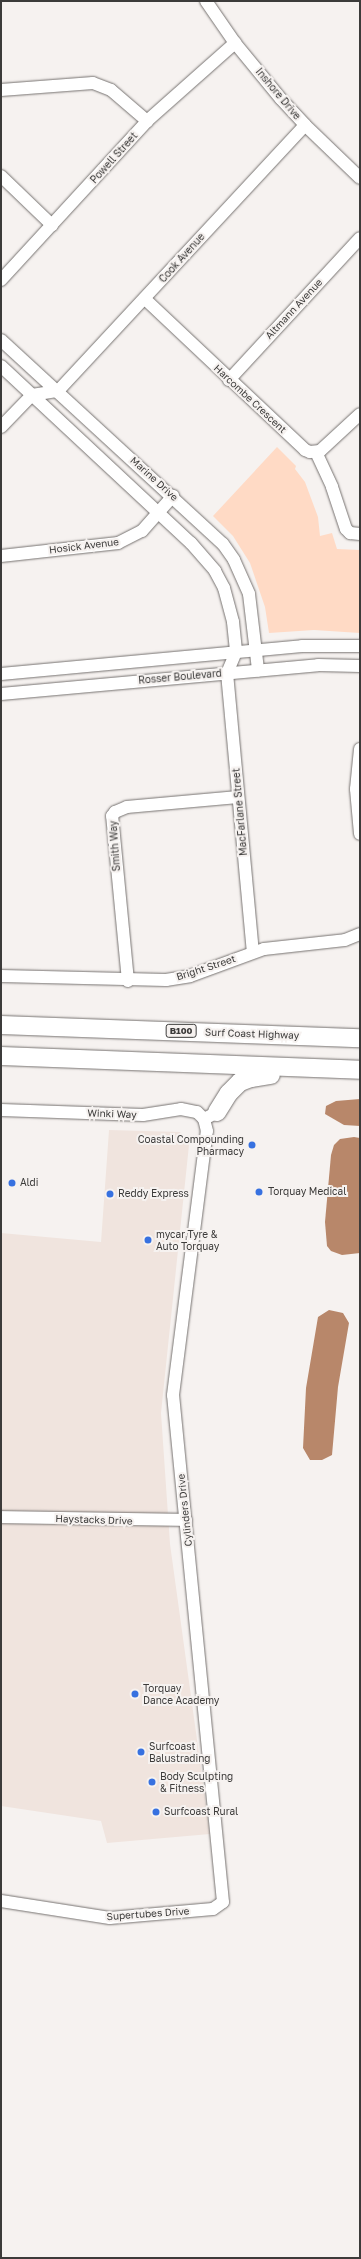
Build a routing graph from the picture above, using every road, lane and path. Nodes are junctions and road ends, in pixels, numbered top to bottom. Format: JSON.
{"nodes":[{"id":1,"x":206,"y":1,"type":"edge"},
{"id":2,"x":235,"y":43,"type":"junction"},
{"id":3,"x":1,"y":90,"type":"edge"},
{"id":4,"x":147,"y":121,"type":"junction"},
{"id":5,"x":305,"y":125,"type":"junction"},
{"id":6,"x":1,"y":176,"type":"edge"},
{"id":7,"x":360,"y":178,"type":"edge"},
{"id":8,"x":52,"y":225,"type":"junction"},
{"id":9,"x":360,"y":238,"type":"edge"},
{"id":10,"x":1,"y":280,"type":"edge"},
{"id":11,"x":145,"y":299,"type":"junction"},
{"id":12,"x":1,"y":340,"type":"edge"},
{"id":13,"x":1,"y":366,"type":"edge"},
{"id":14,"x":229,"y":380,"type":"junction"},
{"id":15,"x":58,"y":392,"type":"junction"},
{"id":16,"x":32,"y":394,"type":"junction"},
{"id":17,"x":360,"y":414,"type":"edge"},
{"id":18,"x":1,"y":427,"type":"edge"},
{"id":19,"x":316,"y":452,"type":"junction"},
{"id":20,"x":173,"y":496,"type":"junction"},
{"id":21,"x":159,"y":513,"type":"junction"},
{"id":22,"x":360,"y":534,"type":"edge"},
{"id":23,"x":1,"y":556,"type":"edge"},
{"id":24,"x":360,"y":646,"type":"edge"},
{"id":25,"x":256,"y":650,"type":"junction"},
{"id":26,"x":236,"y":652,"type":"junction"},
{"id":27,"x":360,"y":666,"type":"edge"},
{"id":28,"x":258,"y":670,"type":"junction"},
{"id":29,"x":226,"y":673,"type":"junction"},
{"id":30,"x":1,"y":674,"type":"edge"},
{"id":31,"x":1,"y":694,"type":"edge"},
{"id":32,"x":360,"y":749,"type":"edge"},
{"id":33,"x":238,"y":796,"type":"junction"},
{"id":34,"x":360,"y":834,"type":"edge"},
{"id":35,"x":360,"y":934,"type":"edge"},
{"id":36,"x":253,"y":952,"type":"junction"},
{"id":37,"x":1,"y":976,"type":"edge"},
{"id":38,"x":128,"y":981,"type":"junction"},
{"id":39,"x":1,"y":1025,"type":"edge"},
{"id":40,"x":360,"y":1038,"type":"edge"},
{"id":41,"x":1,"y":1056,"type":"edge"},
{"id":42,"x":355,"y":1070,"type":"edge"},
{"id":43,"x":1,"y":1110,"type":"edge"},
{"id":44,"x":211,"y":1115,"type":"junction"},
{"id":45,"x":1,"y":1516,"type":"edge"},
{"id":46,"x":186,"y":1520,"type":"junction"},
{"id":47,"x":1,"y":1901,"type":"edge"},
{"id":48,"x":223,"y":1902,"type":"joint"}],
"edges":[{"from":1,"to":2,"type":"street","name":"Inshore Drive"},
{"from":2,"to":4,"type":"street","name":"Powell Street"},
{"from":2,"to":5,"type":"street","name":"Inshore Drive"},
{"from":3,"to":4,"type":"street"},
{"from":4,"to":8,"type":"street","name":"Powell Street"},
{"from":5,"to":7,"type":"street","name":"Inshore Drive"},
{"from":5,"to":11,"type":"street","name":"Cook Avenue"},
{"from":6,"to":8,"type":"street"},
{"from":8,"to":10,"type":"street","name":"Powell Street"},
{"from":9,"to":14,"type":"street","name":"Altmann Avenue"},
{"from":11,"to":14,"type":"street","name":"Harcombe Crescent"},
{"from":11,"to":15,"type":"street","name":"Cook Avenue"},
{"from":12,"to":15,"type":"street","name":"Marine Drive"},
{"from":13,"to":16,"type":"street","name":"Marine Drive"},
{"from":14,"to":19,"type":"street","name":"Harcombe Crescent"},
{"from":15,"to":16,"type":"street"},
{"from":15,"to":20,"type":"street","name":"Marine Drive"},
{"from":16,"to":18,"type":"street"},
{"from":16,"to":21,"type":"street","name":"Marine Drive"},
{"from":17,"to":19,"type":"street"},
{"from":19,"to":22,"type":"street"},
{"from":20,"to":21,"type":"street","name":"Hosick Avenue"},
{"from":20,"to":25,"type":"street","name":"Marine Drive"},
{"from":21,"to":23,"type":"street","name":"Hosick Avenue"},
{"from":21,"to":26,"type":"street","name":"Marine Drive"},
{"from":24,"to":25,"type":"street","name":"Rosser Boulevard"},
{"from":25,"to":26,"type":"street","name":"Rosser Boulevard"},
{"from":25,"to":28,"type":"street","name":"Marine Drive"},
{"from":26,"to":29,"type":"street"},
{"from":26,"to":30,"type":"street","name":"Rosser Boulevard"},
{"from":27,"to":28,"type":"street","name":"Rosser Boulevard"},
{"from":28,"to":29,"type":"street","name":"Rosser Boulevard"},
{"from":29,"to":31,"type":"street","name":"Rosser Boulevard"},
{"from":29,"to":33,"type":"street","name":"MacFarlane Street"},
{"from":32,"to":34,"type":"street"},
{"from":33,"to":36,"type":"street","name":"MacFarlane Street"},
{"from":33,"to":38,"type":"street","name":"Smith Way"},
{"from":35,"to":36,"type":"street","name":"Bright Street"},
{"from":36,"to":38,"type":"street","name":"Bright Street"},
{"from":37,"to":38,"type":"street","name":"Bright Street"},
{"from":39,"to":40,"type":"main road","name":"Surf Coast Highway","number":"B100"},
{"from":41,"to":42,"type":"main road"},
{"from":42,"to":44,"type":"main road"},
{"from":43,"to":44,"type":"street","name":"Winki Way"},
{"from":44,"to":46,"type":"street","name":"Cylinders Drive"},
{"from":45,"to":46,"type":"street","name":"Haystacks Drive"},
{"from":46,"to":48,"type":"street","name":"Cylinders Drive"},
{"from":47,"to":48,"type":"street","name":"Supertubes Drive"}]}
